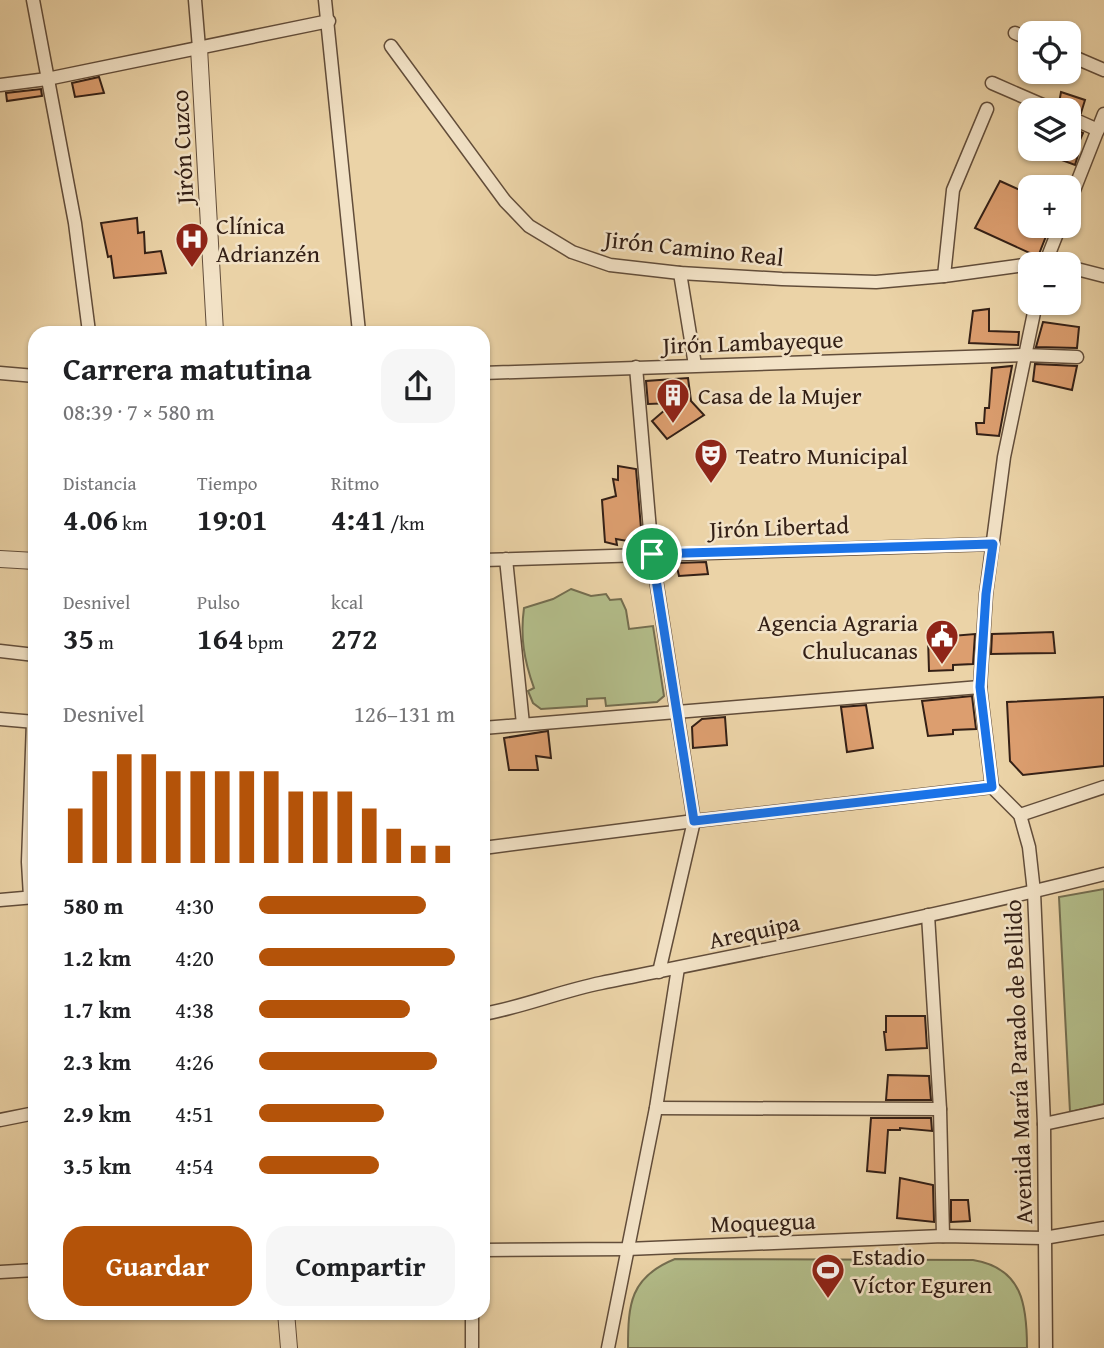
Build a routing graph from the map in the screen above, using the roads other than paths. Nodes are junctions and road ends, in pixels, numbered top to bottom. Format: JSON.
{"nodes":[{"id":1,"x":33,"y":0,"type":"edge"},
{"id":2,"x":195,"y":0,"type":"edge"},
{"id":3,"x":325,"y":0,"type":"edge"},
{"id":4,"x":329,"y":21,"type":"junction"},
{"id":5,"x":1015,"y":33,"type":"dead end"},
{"id":6,"x":1018,"y":34,"type":"edge"},
{"id":7,"x":391,"y":46,"type":"dead end"},
{"id":8,"x":199,"y":48,"type":"junction"},
{"id":9,"x":1081,"y":60,"type":"edge"},
{"id":10,"x":1104,"y":70,"type":"edge"},
{"id":11,"x":47,"y":79,"type":"junction"},
{"id":12,"x":992,"y":83,"type":"dead end"},
{"id":13,"x":0,"y":85,"type":"edge"},
{"id":14,"x":1026,"y":98,"type":"edge"},
{"id":15,"x":987,"y":109,"type":"dead end"},
{"id":16,"x":1104,"y":114,"type":"edge"},
{"id":17,"x":1081,"y":122,"type":"edge"},
{"id":18,"x":1098,"y":130,"type":"junction"},
{"id":19,"x":1080,"y":175,"type":"edge"},
{"id":20,"x":1018,"y":268,"type":"edge"},
{"id":21,"x":1081,"y":270,"type":"edge"},
{"id":22,"x":680,"y":273,"type":"junction"},
{"id":23,"x":944,"y":276,"type":"junction"},
{"id":24,"x":1104,"y":276,"type":"edge"},
{"id":25,"x":1033,"y":315,"type":"edge"},
{"id":26,"x":88,"y":326,"type":"edge"},
{"id":27,"x":215,"y":326,"type":"edge"},
{"id":28,"x":358,"y":326,"type":"edge"},
{"id":29,"x":1024,"y":355,"type":"junction"},
{"id":30,"x":1077,"y":357,"type":"dead end"},
{"id":31,"x":695,"y":365,"type":"junction"},
{"id":32,"x":636,"y":367,"type":"junction"},
{"id":33,"x":0,"y":373,"type":"edge"},
{"id":34,"x":490,"y":373,"type":"edge"},
{"id":35,"x":28,"y":375,"type":"edge"},
{"id":36,"x":993,"y":544,"type":"junction"},
{"id":37,"x":652,"y":554,"type":"junction"},
{"id":38,"x":0,"y":559,"type":"edge"},
{"id":39,"x":490,"y":559,"type":"edge"},
{"id":40,"x":506,"y":559,"type":"junction"},
{"id":41,"x":28,"y":561,"type":"edge"},
{"id":42,"x":0,"y":651,"type":"edge"},
{"id":43,"x":28,"y":653,"type":"edge"},
{"id":44,"x":980,"y":687,"type":"junction"},
{"id":45,"x":678,"y":713,"type":"junction"},
{"id":46,"x":0,"y":719,"type":"edge"},
{"id":47,"x":28,"y":721,"type":"edge"},
{"id":48,"x":523,"y":724,"type":"junction"},
{"id":49,"x":490,"y":727,"type":"edge"},
{"id":50,"x":992,"y":787,"type":"junction"},
{"id":51,"x":1104,"y":787,"type":"edge"},
{"id":52,"x":1020,"y":815,"type":"junction"},
{"id":53,"x":694,"y":821,"type":"junction"},
{"id":54,"x":490,"y":848,"type":"edge"},
{"id":55,"x":1104,"y":874,"type":"edge"},
{"id":56,"x":1034,"y":892,"type":"junction"},
{"id":57,"x":28,"y":897,"type":"edge"},
{"id":58,"x":0,"y":900,"type":"edge"},
{"id":59,"x":928,"y":915,"type":"junction"},
{"id":60,"x":678,"y":968,"type":"junction"},
{"id":61,"x":659,"y":972,"type":"junction"},
{"id":62,"x":490,"y":1013,"type":"edge"},
{"id":63,"x":656,"y":1108,"type":"junction"},
{"id":64,"x":940,"y":1109,"type":"junction"},
{"id":65,"x":1104,"y":1111,"type":"edge"},
{"id":66,"x":28,"y":1114,"type":"edge"},
{"id":67,"x":0,"y":1120,"type":"edge"},
{"id":68,"x":1044,"y":1124,"type":"junction"},
{"id":69,"x":1104,"y":1228,"type":"edge"},
{"id":70,"x":943,"y":1236,"type":"junction"},
{"id":71,"x":1044,"y":1238,"type":"junction"},
{"id":72,"x":627,"y":1249,"type":"junction"},
{"id":73,"x":490,"y":1250,"type":"edge"},
{"id":74,"x":28,"y":1270,"type":"edge"},
{"id":75,"x":0,"y":1272,"type":"edge"},
{"id":76,"x":287,"y":1320,"type":"edge"},
{"id":77,"x":472,"y":1320,"type":"edge"},
{"id":78,"x":289,"y":1348,"type":"edge"},
{"id":79,"x":472,"y":1348,"type":"edge"},
{"id":80,"x":608,"y":1348,"type":"edge"},
{"id":81,"x":1046,"y":1348,"type":"edge"}],
"edges":[{"from":1,"to":11,"type":"street"},
{"from":2,"to":8,"type":"street","name":"Jirón Cuzco"},
{"from":3,"to":4,"type":"street"},
{"from":4,"to":8,"type":"street"},
{"from":4,"to":28,"type":"street"},
{"from":5,"to":6,"type":"street"},
{"from":7,"to":22,"type":"street","name":"Jirón Camino Real"},
{"from":8,"to":11,"type":"street"},
{"from":8,"to":27,"type":"street","name":"Jirón Cuzco"},
{"from":9,"to":10,"type":"street"},
{"from":11,"to":13,"type":"street"},
{"from":11,"to":26,"type":"street"},
{"from":12,"to":14,"type":"street"},
{"from":15,"to":23,"type":"street"},
{"from":16,"to":18,"type":"street"},
{"from":17,"to":18,"type":"street"},
{"from":18,"to":19,"type":"street"},
{"from":20,"to":23,"type":"street","name":"Jirón Camino Real"},
{"from":21,"to":24,"type":"street"},
{"from":22,"to":23,"type":"street","name":"Jirón Camino Real"},
{"from":22,"to":31,"type":"street"},
{"from":25,"to":29,"type":"street"},
{"from":29,"to":30,"type":"street","name":"Jirón Lambayeque"},
{"from":29,"to":31,"type":"street","name":"Jirón Lambayeque"},
{"from":29,"to":36,"type":"street"},
{"from":31,"to":32,"type":"street","name":"Jirón Lambayeque"},
{"from":32,"to":34,"type":"street","name":"Jirón Lambayeque"},
{"from":32,"to":37,"type":"street"},
{"from":33,"to":35,"type":"street"},
{"from":36,"to":37,"type":"street","name":"Jirón Libertad"},
{"from":36,"to":44,"type":"street"},
{"from":37,"to":40,"type":"street","name":"Jirón Libertad"},
{"from":37,"to":45,"type":"street"},
{"from":38,"to":41,"type":"street"},
{"from":39,"to":40,"type":"street","name":"Jirón Libertad"},
{"from":40,"to":48,"type":"street"},
{"from":42,"to":43,"type":"street"},
{"from":44,"to":45,"type":"street"},
{"from":44,"to":50,"type":"street"},
{"from":45,"to":48,"type":"street"},
{"from":45,"to":53,"type":"street"},
{"from":46,"to":47,"type":"street"},
{"from":48,"to":49,"type":"street"},
{"from":50,"to":52,"type":"street","name":"Avenida María Parado de Bellido"},
{"from":50,"to":53,"type":"street"},
{"from":51,"to":52,"type":"street"},
{"from":52,"to":56,"type":"street","name":"Avenida María Parado de Bellido"},
{"from":53,"to":54,"type":"street"},
{"from":53,"to":61,"type":"street"},
{"from":55,"to":56,"type":"street","name":"Arequipa"},
{"from":56,"to":59,"type":"street","name":"Arequipa"},
{"from":56,"to":68,"type":"street","name":"Avenida María Parado de Bellido"},
{"from":57,"to":58,"type":"street"},
{"from":59,"to":60,"type":"street","name":"Arequipa"},
{"from":59,"to":64,"type":"street"},
{"from":60,"to":61,"type":"street","name":"Arequipa"},
{"from":60,"to":63,"type":"street"},
{"from":61,"to":62,"type":"street","name":"Arequipa"},
{"from":63,"to":64,"type":"street"},
{"from":63,"to":72,"type":"street"},
{"from":64,"to":70,"type":"street"},
{"from":65,"to":68,"type":"street"},
{"from":66,"to":67,"type":"street"},
{"from":68,"to":71,"type":"street","name":"Avenida María Parado de Bellido"},
{"from":69,"to":71,"type":"street","name":"Moquegua"},
{"from":70,"to":71,"type":"street","name":"Moquegua"},
{"from":70,"to":72,"type":"street","name":"Moquegua"},
{"from":71,"to":81,"type":"street","name":"Avenida María Parado de Bellido"},
{"from":72,"to":73,"type":"street","name":"Moquegua"},
{"from":72,"to":80,"type":"street"},
{"from":74,"to":75,"type":"street"},
{"from":76,"to":78,"type":"street"},
{"from":77,"to":79,"type":"street"}]}
